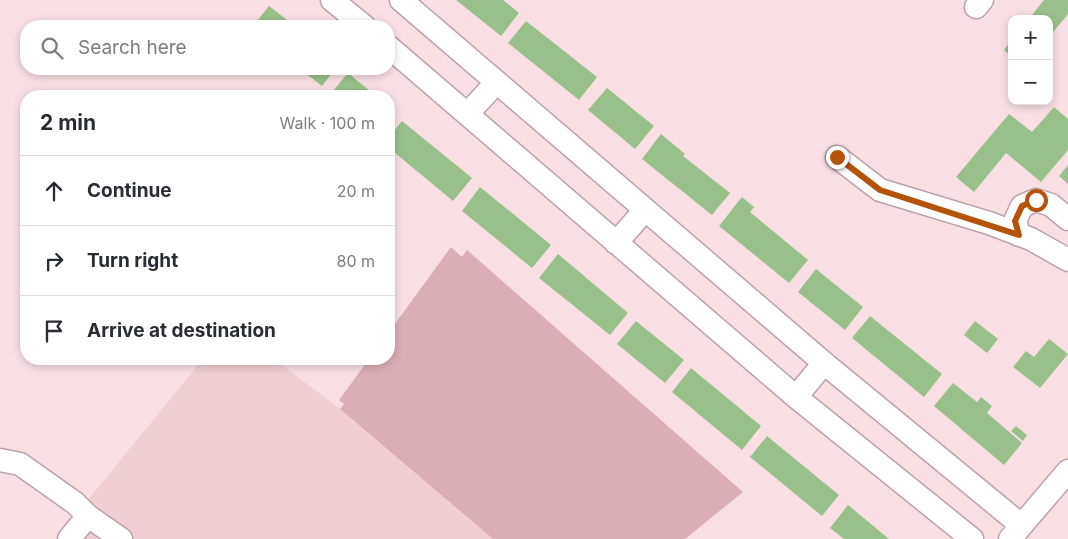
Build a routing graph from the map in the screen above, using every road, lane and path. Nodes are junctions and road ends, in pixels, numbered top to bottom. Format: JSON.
{"nodes":[{"id":1,"x":332,"y":0,"type":"edge"},
{"id":2,"x":401,"y":0,"type":"edge"},
{"id":3,"x":357,"y":20,"type":"edge"},
{"id":4,"x":395,"y":52,"type":"edge"},
{"id":5,"x":497,"y":82,"type":"junction"},
{"id":6,"x":468,"y":113,"type":"junction"},
{"id":7,"x":837,"y":157,"type":"dead end"},
{"id":8,"x":645,"y":210,"type":"junction"},
{"id":9,"x":1068,"y":219,"type":"edge"},
{"id":10,"x":1019,"y":235,"type":"junction"},
{"id":11,"x":616,"y":243,"type":"junction"},
{"id":12,"x":1068,"y":260,"type":"edge"},
{"id":13,"x":824,"y":363,"type":"junction"},
{"id":14,"x":796,"y":397,"type":"junction"},
{"id":15,"x":0,"y":460,"type":"edge"},
{"id":16,"x":1068,"y":471,"type":"edge"},
{"id":17,"x":88,"y":516,"type":"junction"},
{"id":18,"x":1016,"y":532,"type":"edge"},
{"id":19,"x":69,"y":539,"type":"edge"},
{"id":20,"x":122,"y":539,"type":"edge"},
{"id":21,"x":972,"y":539,"type":"edge"}],
"edges":[{"from":1,"to":3,"type":"street"},
{"from":2,"to":5,"type":"street"},
{"from":4,"to":6,"type":"street"},
{"from":5,"to":6,"type":"street"},
{"from":5,"to":8,"type":"street"},
{"from":6,"to":11,"type":"street"},
{"from":7,"to":10,"type":"street"},
{"from":8,"to":11,"type":"street"},
{"from":8,"to":13,"type":"street"},
{"from":9,"to":10,"type":"street"},
{"from":10,"to":12,"type":"street"},
{"from":11,"to":14,"type":"street"},
{"from":13,"to":14,"type":"street"},
{"from":13,"to":18,"type":"street"},
{"from":14,"to":21,"type":"street"},
{"from":15,"to":17,"type":"street"},
{"from":16,"to":18,"type":"street"},
{"from":17,"to":19,"type":"street"},
{"from":17,"to":20,"type":"street"}]}
